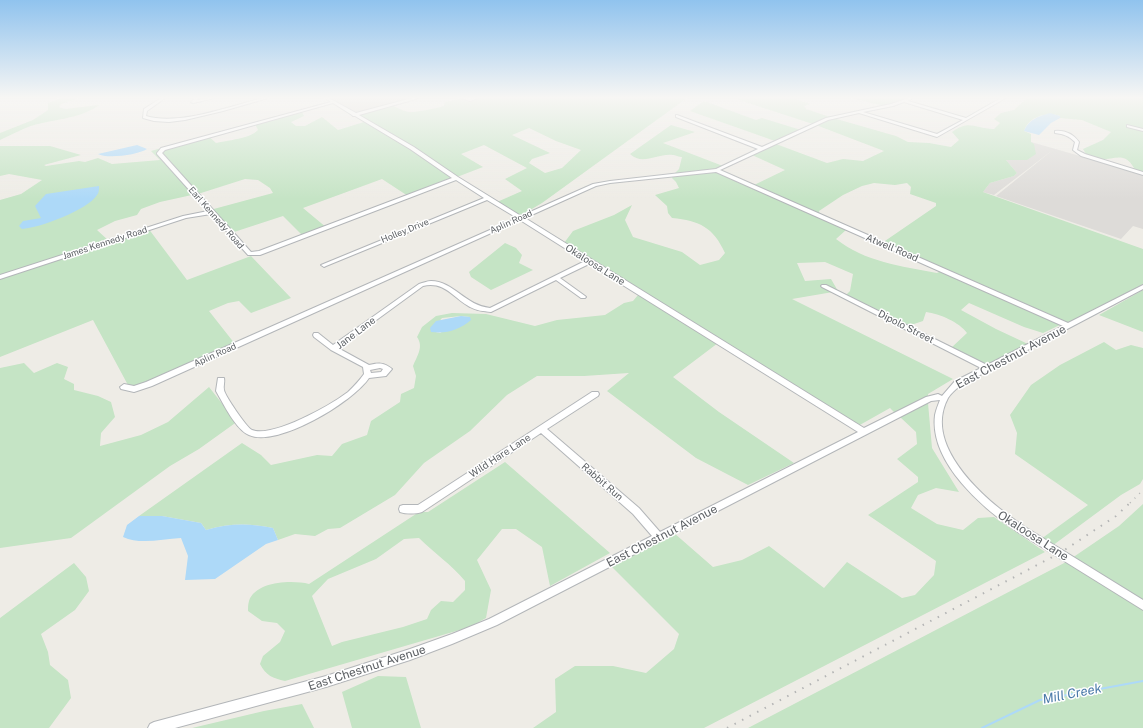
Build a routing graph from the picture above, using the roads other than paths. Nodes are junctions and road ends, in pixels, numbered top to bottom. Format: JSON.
{"nodes":[{"id":1,"x":228,"y":132,"type":"edge"},
{"id":2,"x":384,"y":132,"type":"edge"},
{"id":3,"x":718,"y":132,"type":"edge"},
{"id":4,"x":799,"y":132,"type":"edge"},
{"id":5,"x":921,"y":132,"type":"edge"},
{"id":6,"x":944,"y":132,"type":"edge"},
{"id":7,"x":1057,"y":132,"type":"dead end"},
{"id":8,"x":762,"y":149,"type":"junction"},
{"id":9,"x":716,"y":170,"type":"junction"},
{"id":10,"x":1143,"y":174,"type":"edge"},
{"id":11,"x":456,"y":178,"type":"junction"},
{"id":12,"x":487,"y":198,"type":"junction"},
{"id":13,"x":211,"y":212,"type":"junction"},
{"id":14,"x":521,"y":218,"type":"junction"},
{"id":15,"x":590,"y":261,"type":"junction"},
{"id":16,"x":324,"y":265,"type":"dead end"},
{"id":17,"x":0,"y":277,"type":"edge"},
{"id":18,"x":556,"y":278,"type":"junction"},
{"id":19,"x":824,"y":286,"type":"dead end"},
{"id":20,"x":1143,"y":287,"type":"edge"},
{"id":21,"x":583,"y":296,"type":"dead end"},
{"id":22,"x":1069,"y":326,"type":"junction"},
{"id":23,"x":316,"y":335,"type":"dead end"},
{"id":24,"x":333,"y":348,"type":"junction"},
{"id":25,"x":367,"y":368,"type":"junction"},
{"id":26,"x":987,"y":368,"type":"junction"},
{"id":27,"x":368,"y":376,"type":"junction"},
{"id":28,"x":221,"y":380,"type":"dead end"},
{"id":29,"x":124,"y":387,"type":"dead end"},
{"id":30,"x":595,"y":394,"type":"dead end"},
{"id":31,"x":944,"y":399,"type":"junction"},
{"id":32,"x":542,"y":429,"type":"junction"},
{"id":33,"x":864,"y":432,"type":"junction"},
{"id":34,"x":403,"y":510,"type":"dead end"},
{"id":35,"x":659,"y":537,"type":"junction"},
{"id":36,"x":1143,"y":605,"type":"edge"},
{"id":37,"x":154,"y":728,"type":"edge"}],
"edges":[{"from":1,"to":13,"type":"street","name":"Earl Kennedy Road"},
{"from":2,"to":11,"type":"street","name":"Okaloosa Lane"},
{"from":3,"to":8,"type":"street"},
{"from":4,"to":8,"type":"street","name":"Aplin Road"},
{"from":5,"to":6,"type":"street"},
{"from":7,"to":10,"type":"street"},
{"from":8,"to":9,"type":"street","name":"Aplin Road"},
{"from":9,"to":14,"type":"street","name":"Aplin Road"},
{"from":9,"to":22,"type":"street","name":"Atwell Road"},
{"from":11,"to":12,"type":"street","name":"Okaloosa Lane"},
{"from":11,"to":13,"type":"street","name":"Earl Kennedy Road"},
{"from":12,"to":14,"type":"street","name":"Okaloosa Lane"},
{"from":12,"to":16,"type":"street","name":"Holley Drive"},
{"from":13,"to":17,"type":"street","name":"James Kennedy Road"},
{"from":14,"to":15,"type":"street","name":"Okaloosa Lane"},
{"from":14,"to":29,"type":"street","name":"Aplin Road"},
{"from":15,"to":18,"type":"street","name":"Jane Lane"},
{"from":15,"to":33,"type":"street","name":"Okaloosa Lane"},
{"from":18,"to":21,"type":"street"},
{"from":18,"to":24,"type":"street","name":"Jane Lane"},
{"from":19,"to":26,"type":"street","name":"Dipolo Street"},
{"from":20,"to":22,"type":"street","name":"East Chestnut Avenue"},
{"from":22,"to":26,"type":"street","name":"East Chestnut Avenue"},
{"from":23,"to":24,"type":"street"},
{"from":24,"to":25,"type":"street","name":"Jane Lane"},
{"from":25,"to":27,"type":"street"},
{"from":25,"to":27,"type":"street"},
{"from":26,"to":31,"type":"street","name":"East Chestnut Avenue"},
{"from":27,"to":28,"type":"street"},
{"from":30,"to":32,"type":"street","name":"Wild Hare Lane"},
{"from":31,"to":33,"type":"street","name":"East Chestnut Avenue"},
{"from":31,"to":36,"type":"street","name":"Okaloosa Lane"},
{"from":32,"to":34,"type":"street","name":"Wild Hare Lane"},
{"from":32,"to":35,"type":"street","name":"Rabbit Run"},
{"from":33,"to":35,"type":"street","name":"East Chestnut Avenue"},
{"from":35,"to":37,"type":"street","name":"East Chestnut Avenue"}]}
